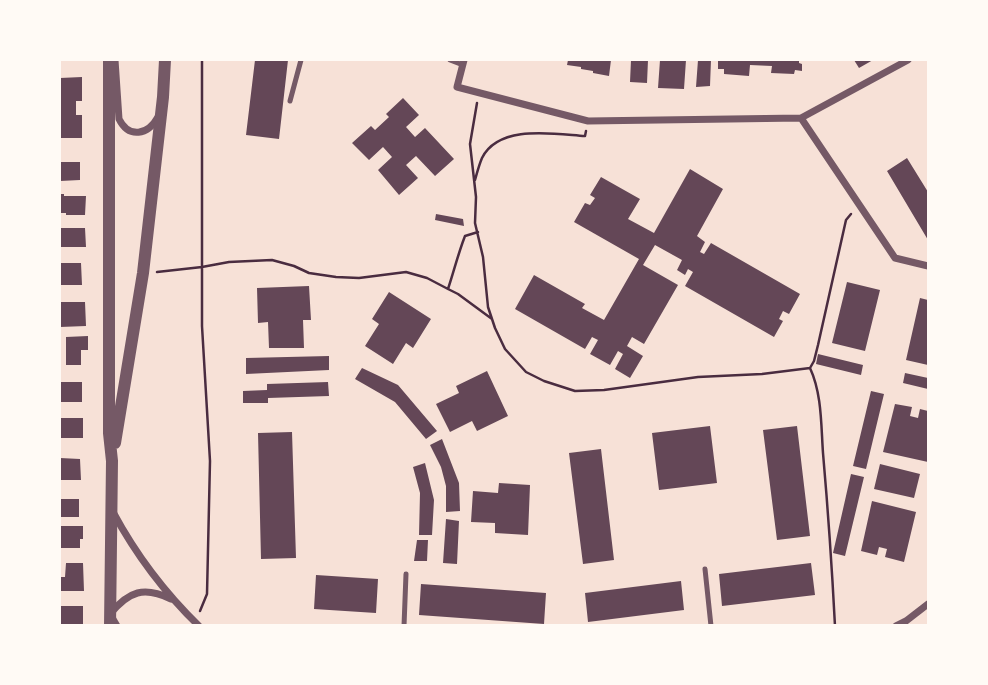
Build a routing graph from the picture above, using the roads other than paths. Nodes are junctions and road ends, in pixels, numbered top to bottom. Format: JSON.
{"nodes":[{"id":1,"x":109,"y":60,"type":"edge"},
{"id":2,"x":115,"y":60,"type":"edge"},
{"id":3,"x":165,"y":60,"type":"edge"},
{"id":4,"x":301,"y":60,"type":"edge"},
{"id":5,"x":450,"y":60,"type":"edge"},
{"id":6,"x":908,"y":60,"type":"edge"},
{"id":7,"x":463,"y":62,"type":"edge"},
{"id":8,"x":163,"y":97,"type":"junction"},
{"id":9,"x":290,"y":101,"type":"dead end"},
{"id":10,"x":801,"y":118,"type":"junction"},
{"id":11,"x":929,"y":266,"type":"edge"},
{"id":12,"x":112,"y":461,"type":"junction"},
{"id":13,"x":110,"y":508,"type":"junction"},
{"id":14,"x":705,"y":569,"type":"dead end"},
{"id":15,"x":406,"y":574,"type":"dead end"},
{"id":16,"x":172,"y":599,"type":"junction"},
{"id":17,"x":929,"y":604,"type":"edge"},
{"id":18,"x":110,"y":620,"type":"edge"},
{"id":19,"x":197,"y":623,"type":"edge"},
{"id":20,"x":117,"y":625,"type":"edge"},
{"id":21,"x":404,"y":625,"type":"edge"},
{"id":22,"x":711,"y":625,"type":"edge"},
{"id":23,"x":896,"y":625,"type":"edge"}],
"edges":[{"from":1,"to":12,"type":"street"},
{"from":2,"to":8,"type":"street"},
{"from":3,"to":8,"type":"street"},
{"from":4,"to":9,"type":"lane"},
{"from":5,"to":7,"type":"lane"},
{"from":6,"to":10,"type":"street"},
{"from":7,"to":10,"type":"street"},
{"from":8,"to":12,"type":"street"},
{"from":10,"to":11,"type":"street"},
{"from":12,"to":13,"type":"street"},
{"from":13,"to":16,"type":"street"},
{"from":13,"to":18,"type":"street"},
{"from":14,"to":22,"type":"lane"},
{"from":15,"to":21,"type":"lane"},
{"from":16,"to":18,"type":"street"},
{"from":16,"to":19,"type":"street"},
{"from":17,"to":23,"type":"street"},
{"from":18,"to":20,"type":"street"}]}
